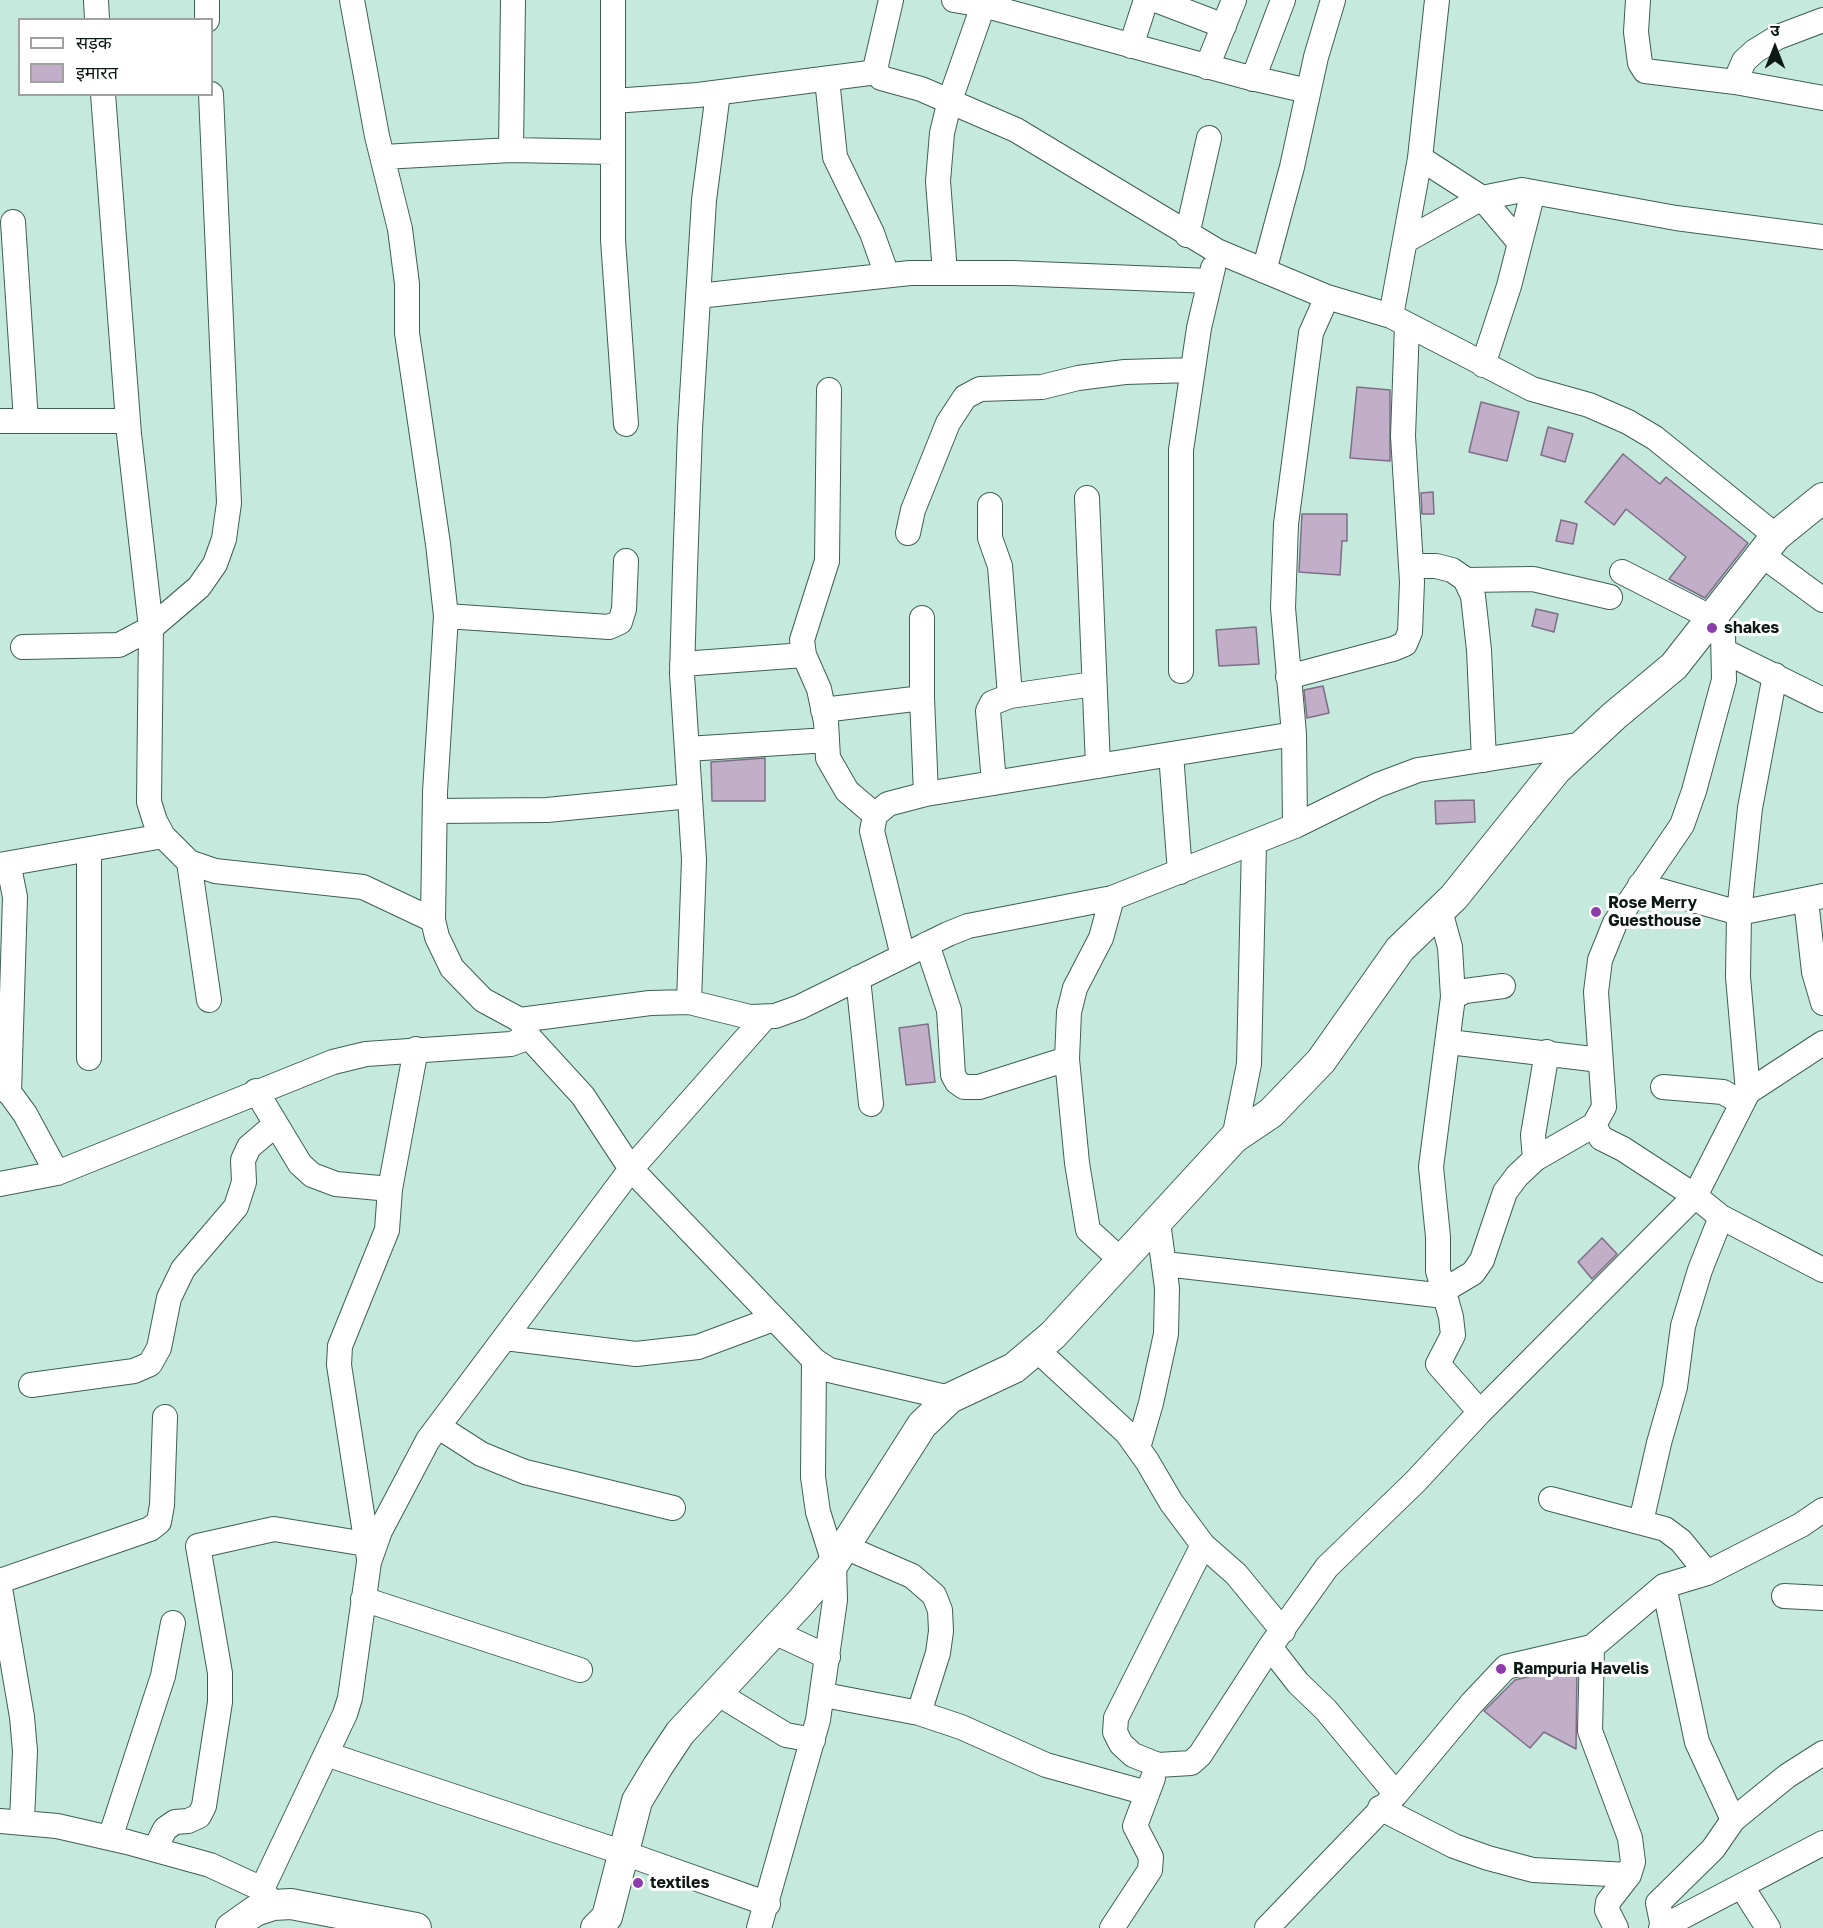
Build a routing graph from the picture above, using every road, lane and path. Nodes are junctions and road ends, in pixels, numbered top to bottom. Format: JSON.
{"nodes":[{"id":1,"x":96,"y":0,"type":"edge"},
{"id":2,"x":207,"y":0,"type":"edge"},
{"id":3,"x":352,"y":0,"type":"edge"},
{"id":4,"x":513,"y":0,"type":"edge"},
{"id":5,"x":613,"y":0,"type":"edge"},
{"id":6,"x":891,"y":0,"type":"edge"},
{"id":7,"x":954,"y":0,"type":"edge"},
{"id":8,"x":1146,"y":0,"type":"edge"},
{"id":9,"x":1156,"y":0,"type":"edge"},
{"id":10,"x":1234,"y":0,"type":"edge"},
{"id":11,"x":1283,"y":0,"type":"edge"},
{"id":12,"x":1333,"y":0,"type":"edge"},
{"id":13,"x":1638,"y":0,"type":"edge"},
{"id":14,"x":1435,"y":1,"type":"edge"},
{"id":15,"x":984,"y":3,"type":"edge"},
{"id":16,"x":1183,"y":5,"type":"edge"},
{"id":17,"x":97,"y":18,"type":"edge"},
{"id":18,"x":207,"y":18,"type":"edge"},
{"id":19,"x":1823,"y":20,"type":"edge"},
{"id":20,"x":1224,"y":26,"type":"junction"},
{"id":21,"x":1131,"y":46,"type":"junction"},
{"id":22,"x":1207,"y":67,"type":"junction"},
{"id":23,"x":877,"y":72,"type":"junction"},
{"id":24,"x":827,"y":79,"type":"junction"},
{"id":25,"x":1253,"y":79,"type":"junction"},
{"id":26,"x":1735,"y":82,"type":"junction"},
{"id":27,"x":1308,"y":90,"type":"junction"},
{"id":28,"x":718,"y":93,"type":"junction"},
{"id":29,"x":103,"y":96,"type":"edge"},
{"id":30,"x":211,"y":96,"type":"edge"},
{"id":31,"x":1823,"y":98,"type":"edge"},
{"id":32,"x":950,"y":100,"type":"junction"},
{"id":33,"x":613,"y":101,"type":"junction"},
{"id":34,"x":1209,"y":138,"type":"dead end"},
{"id":35,"x":512,"y":150,"type":"junction"},
{"id":36,"x":613,"y":152,"type":"junction"},
{"id":37,"x":383,"y":157,"type":"junction"},
{"id":38,"x":1420,"y":158,"type":"junction"},
{"id":39,"x":1533,"y":192,"type":"junction"},
{"id":40,"x":1482,"y":198,"type":"junction"},
{"id":41,"x":13,"y":222,"type":"dead end"},
{"id":42,"x":1187,"y":235,"type":"junction"},
{"id":43,"x":1823,"y":237,"type":"edge"},
{"id":44,"x":1406,"y":241,"type":"junction"},
{"id":45,"x":1520,"y":243,"type":"junction"},
{"id":46,"x":1217,"y":251,"type":"junction"},
{"id":47,"x":1264,"y":271,"type":"junction"},
{"id":48,"x":945,"y":273,"type":"junction"},
{"id":49,"x":887,"y":275,"type":"junction"},
{"id":50,"x":1210,"y":281,"type":"junction"},
{"id":51,"x":698,"y":296,"type":"junction"},
{"id":52,"x":1327,"y":297,"type":"junction"},
{"id":53,"x":1399,"y":321,"type":"junction"},
{"id":54,"x":1483,"y":365,"type":"junction"},
{"id":55,"x":1192,"y":370,"type":"junction"},
{"id":56,"x":829,"y":390,"type":"dead end"},
{"id":57,"x":0,"y":421,"type":"edge"},
{"id":58,"x":26,"y":421,"type":"junction"},
{"id":59,"x":128,"y":421,"type":"junction"},
{"id":60,"x":626,"y":424,"type":"dead end"},
{"id":61,"x":1087,"y":498,"type":"dead end"},
{"id":62,"x":1823,"y":498,"type":"edge"},
{"id":63,"x":990,"y":505,"type":"dead end"},
{"id":64,"x":908,"y":533,"type":"dead end"},
{"id":65,"x":1769,"y":545,"type":"junction"},
{"id":66,"x":626,"y":561,"type":"dead end"},
{"id":67,"x":1411,"y":566,"type":"junction"},
{"id":68,"x":1622,"y":572,"type":"dead end"},
{"id":69,"x":1466,"y":580,"type":"junction"},
{"id":70,"x":1610,"y":597,"type":"dead end"},
{"id":71,"x":1823,"y":600,"type":"edge"},
{"id":72,"x":446,"y":616,"type":"junction"},
{"id":73,"x":922,"y":618,"type":"dead end"},
{"id":74,"x":1712,"y":618,"type":"junction"},
{"id":75,"x":151,"y":628,"type":"junction"},
{"id":76,"x":23,"y":647,"type":"dead end"},
{"id":77,"x":1726,"y":652,"type":"junction"},
{"id":78,"x":804,"y":655,"type":"junction"},
{"id":79,"x":682,"y":664,"type":"junction"},
{"id":80,"x":1180,"y":671,"type":"dead end"},
{"id":81,"x":1775,"y":675,"type":"junction"},
{"id":82,"x":1288,"y":677,"type":"junction"},
{"id":83,"x":1094,"y":684,"type":"junction"},
{"id":84,"x":1010,"y":696,"type":"junction"},
{"id":85,"x":1822,"y":697,"type":"edge"},
{"id":86,"x":921,"y":698,"type":"junction"},
{"id":87,"x":823,"y":710,"type":"junction"},
{"id":88,"x":1294,"y":734,"type":"junction"},
{"id":89,"x":827,"y":740,"type":"junction"},
{"id":90,"x":1584,"y":744,"type":"junction"},
{"id":91,"x":687,"y":749,"type":"junction"},
{"id":92,"x":1171,"y":754,"type":"junction"},
{"id":93,"x":1484,"y":760,"type":"junction"},
{"id":94,"x":1098,"y":766,"type":"junction"},
{"id":95,"x":994,"y":783,"type":"junction"},
{"id":96,"x":926,"y":794,"type":"junction"},
{"id":97,"x":690,"y":796,"type":"junction"},
{"id":98,"x":435,"y":811,"type":"junction"},
{"id":99,"x":875,"y":815,"type":"junction"},
{"id":100,"x":1295,"y":826,"type":"junction"},
{"id":101,"x":163,"y":836,"type":"junction"},
{"id":102,"x":1254,"y":843,"type":"junction"},
{"id":103,"x":89,"y":849,"type":"junction"},
{"id":104,"x":189,"y":862,"type":"junction"},
{"id":105,"x":1180,"y":873,"type":"junction"},
{"id":106,"x":1640,"y":885,"type":"junction"},
{"id":107,"x":1112,"y":898,"type":"junction"},
{"id":108,"x":1814,"y":898,"type":"edge"},
{"id":109,"x":1440,"y":911,"type":"junction"},
{"id":110,"x":1739,"y":913,"type":"junction"},
{"id":111,"x":434,"y":920,"type":"junction"},
{"id":112,"x":927,"y":944,"type":"junction"},
{"id":113,"x":903,"y":956,"type":"junction"},
{"id":114,"x":858,"y":978,"type":"junction"},
{"id":115,"x":1503,"y":986,"type":"dead end"},
{"id":116,"x":1453,"y":997,"type":"junction"},
{"id":117,"x":209,"y":1000,"type":"dead end"},
{"id":118,"x":689,"y":1002,"type":"junction"},
{"id":119,"x":1823,"y":1003,"type":"edge"},
{"id":120,"x":765,"y":1017,"type":"junction"},
{"id":121,"x":524,"y":1029,"type":"junction"},
{"id":122,"x":1449,"y":1042,"type":"junction"},
{"id":123,"x":1822,"y":1044,"type":"edge"},
{"id":124,"x":416,"y":1049,"type":"junction"},
{"id":125,"x":1547,"y":1052,"type":"junction"},
{"id":126,"x":89,"y":1058,"type":"dead end"},
{"id":127,"x":1067,"y":1059,"type":"junction"},
{"id":128,"x":1600,"y":1060,"type":"junction"},
{"id":129,"x":5,"y":1086,"type":"edge"},
{"id":130,"x":1663,"y":1087,"type":"dead end"},
{"id":131,"x":256,"y":1091,"type":"junction"},
{"id":132,"x":1745,"y":1097,"type":"junction"},
{"id":133,"x":871,"y":1104,"type":"dead end"},
{"id":134,"x":276,"y":1124,"type":"junction"},
{"id":135,"x":1594,"y":1125,"type":"junction"},
{"id":136,"x":1234,"y":1138,"type":"junction"},
{"id":137,"x":1535,"y":1159,"type":"junction"},
{"id":138,"x":631,"y":1169,"type":"junction"},
{"id":139,"x":57,"y":1173,"type":"junction"},
{"id":140,"x":0,"y":1184,"type":"edge"},
{"id":141,"x":390,"y":1189,"type":"junction"},
{"id":142,"x":1695,"y":1196,"type":"junction"},
{"id":143,"x":1721,"y":1217,"type":"junction"},
{"id":144,"x":1158,"y":1222,"type":"junction"},
{"id":145,"x":1122,"y":1261,"type":"junction"},
{"id":146,"x":1165,"y":1264,"type":"junction"},
{"id":147,"x":1823,"y":1270,"type":"edge"},
{"id":148,"x":1443,"y":1292,"type":"junction"},
{"id":149,"x":773,"y":1319,"type":"junction"},
{"id":150,"x":505,"y":1338,"type":"junction"},
{"id":151,"x":1036,"y":1348,"type":"junction"},
{"id":152,"x":814,"y":1360,"type":"junction"},
{"id":153,"x":31,"y":1385,"type":"dead end"},
{"id":154,"x":950,"y":1398,"type":"junction"},
{"id":155,"x":1480,"y":1412,"type":"junction"},
{"id":156,"x":165,"y":1417,"type":"dead end"},
{"id":157,"x":439,"y":1427,"type":"junction"},
{"id":158,"x":1138,"y":1448,"type":"junction"},
{"id":159,"x":1551,"y":1499,"type":"dead end"},
{"id":160,"x":673,"y":1508,"type":"dead end"},
{"id":161,"x":1823,"y":1510,"type":"edge"},
{"id":162,"x":1641,"y":1522,"type":"junction"},
{"id":163,"x":1203,"y":1545,"type":"junction"},
{"id":164,"x":368,"y":1553,"type":"junction"},
{"id":165,"x":839,"y":1555,"type":"junction"},
{"id":166,"x":1707,"y":1573,"type":"junction"},
{"id":167,"x":0,"y":1581,"type":"edge"},
{"id":168,"x":1664,"y":1586,"type":"junction"},
{"id":169,"x":0,"y":1588,"type":"edge"},
{"id":170,"x":1784,"y":1596,"type":"dead end"},
{"id":171,"x":1823,"y":1598,"type":"edge"},
{"id":172,"x":363,"y":1599,"type":"junction"},
{"id":173,"x":173,"y":1623,"type":"dead end"},
{"id":174,"x":774,"y":1632,"type":"junction"},
{"id":175,"x":1276,"y":1639,"type":"junction"},
{"id":176,"x":1592,"y":1647,"type":"junction"},
{"id":177,"x":828,"y":1657,"type":"junction"},
{"id":178,"x":580,"y":1670,"type":"dead end"},
{"id":179,"x":717,"y":1693,"type":"junction"},
{"id":180,"x":824,"y":1695,"type":"junction"},
{"id":181,"x":919,"y":1713,"type":"junction"},
{"id":182,"x":813,"y":1740,"type":"junction"},
{"id":183,"x":1823,"y":1753,"type":"edge"},
{"id":184,"x":326,"y":1754,"type":"junction"},
{"id":185,"x":1158,"y":1764,"type":"junction"},
{"id":186,"x":1148,"y":1793,"type":"junction"},
{"id":187,"x":1388,"y":1801,"type":"junction"},
{"id":188,"x":1732,"y":1820,"type":"junction"},
{"id":189,"x":11,"y":1821,"type":"edge"},
{"id":190,"x":110,"y":1838,"type":"junction"},
{"id":191,"x":1823,"y":1843,"type":"edge"},
{"id":192,"x":155,"y":1849,"type":"junction"},
{"id":193,"x":624,"y":1853,"type":"junction"},
{"id":194,"x":1629,"y":1875,"type":"junction"},
{"id":195,"x":1742,"y":1887,"type":"junction"},
{"id":196,"x":268,"y":1897,"type":"junction"},
{"id":197,"x":768,"y":1904,"type":"junction"},
{"id":198,"x":601,"y":1927,"type":"edge"},
{"id":199,"x":1662,"y":1927,"type":"edge"},
{"id":200,"x":231,"y":1928,"type":"edge"},
{"id":201,"x":416,"y":1928,"type":"edge"},
{"id":202,"x":759,"y":1928,"type":"edge"},
{"id":203,"x":1112,"y":1928,"type":"edge"},
{"id":204,"x":1267,"y":1928,"type":"edge"},
{"id":205,"x":1616,"y":1928,"type":"edge"},
{"id":206,"x":1768,"y":1928,"type":"edge"}],
"edges":[{"from":1,"to":17,"type":"street"},
{"from":2,"to":18,"type":"street"},
{"from":3,"to":37,"type":"street"},
{"from":4,"to":35,"type":"street"},
{"from":5,"to":33,"type":"street"},
{"from":6,"to":23,"type":"street"},
{"from":7,"to":15,"type":"street"},
{"from":8,"to":21,"type":"street"},
{"from":9,"to":16,"type":"street"},
{"from":10,"to":20,"type":"street"},
{"from":11,"to":25,"type":"street"},
{"from":12,"to":27,"type":"street"},
{"from":13,"to":26,"type":"street"},
{"from":14,"to":38,"type":"street"},
{"from":15,"to":21,"type":"street"},
{"from":15,"to":32,"type":"street"},
{"from":16,"to":20,"type":"street"},
{"from":19,"to":26,"type":"street"},
{"from":20,"to":22,"type":"street"},
{"from":21,"to":22,"type":"street"},
{"from":22,"to":25,"type":"street"},
{"from":23,"to":24,"type":"street"},
{"from":23,"to":32,"type":"street"},
{"from":24,"to":28,"type":"street"},
{"from":24,"to":49,"type":"street"},
{"from":25,"to":27,"type":"street"},
{"from":26,"to":31,"type":"street"},
{"from":27,"to":47,"type":"street"},
{"from":28,"to":33,"type":"street"},
{"from":28,"to":51,"type":"street"},
{"from":29,"to":59,"type":"street"},
{"from":30,"to":75,"type":"street"},
{"from":32,"to":42,"type":"street"},
{"from":32,"to":48,"type":"street"},
{"from":33,"to":36,"type":"street"},
{"from":34,"to":42,"type":"street"},
{"from":35,"to":36,"type":"street"},
{"from":35,"to":37,"type":"street"},
{"from":36,"to":60,"type":"street"},
{"from":37,"to":72,"type":"street"},
{"from":38,"to":40,"type":"street"},
{"from":38,"to":44,"type":"street"},
{"from":39,"to":40,"type":"street"},
{"from":39,"to":43,"type":"street"},
{"from":39,"to":45,"type":"street"},
{"from":40,"to":44,"type":"street"},
{"from":40,"to":45,"type":"street"},
{"from":41,"to":58,"type":"street"},
{"from":42,"to":46,"type":"street"},
{"from":44,"to":53,"type":"street"},
{"from":45,"to":54,"type":"street"},
{"from":46,"to":47,"type":"street"},
{"from":46,"to":50,"type":"street"},
{"from":47,"to":52,"type":"street"},
{"from":48,"to":49,"type":"street"},
{"from":48,"to":50,"type":"street"},
{"from":49,"to":51,"type":"street"},
{"from":50,"to":55,"type":"street"},
{"from":51,"to":79,"type":"street"},
{"from":52,"to":53,"type":"street"},
{"from":52,"to":82,"type":"street"},
{"from":53,"to":54,"type":"street"},
{"from":53,"to":67,"type":"street"},
{"from":54,"to":65,"type":"street"},
{"from":55,"to":64,"type":"street"},
{"from":55,"to":80,"type":"street"},
{"from":56,"to":78,"type":"street"},
{"from":57,"to":58,"type":"street"},
{"from":58,"to":59,"type":"street"},
{"from":59,"to":75,"type":"street"},
{"from":61,"to":83,"type":"street"},
{"from":62,"to":65,"type":"street"},
{"from":63,"to":84,"type":"street"},
{"from":65,"to":71,"type":"street"},
{"from":65,"to":74,"type":"street"},
{"from":66,"to":72,"type":"street"},
{"from":67,"to":69,"type":"street"},
{"from":67,"to":82,"type":"street"},
{"from":68,"to":74,"type":"street"},
{"from":69,"to":70,"type":"street"},
{"from":69,"to":93,"type":"street"},
{"from":72,"to":98,"type":"street"},
{"from":73,"to":86,"type":"street"},
{"from":74,"to":77,"type":"street"},
{"from":74,"to":90,"type":"street"},
{"from":75,"to":76,"type":"street"},
{"from":75,"to":101,"type":"street"},
{"from":77,"to":81,"type":"street"},
{"from":77,"to":106,"type":"street"},
{"from":78,"to":79,"type":"street"},
{"from":78,"to":87,"type":"street"},
{"from":79,"to":91,"type":"street"},
{"from":81,"to":85,"type":"street"},
{"from":81,"to":110,"type":"street"},
{"from":82,"to":88,"type":"street"},
{"from":83,"to":84,"type":"street"},
{"from":83,"to":94,"type":"street"},
{"from":84,"to":95,"type":"street"},
{"from":86,"to":87,"type":"street"},
{"from":86,"to":96,"type":"street"},
{"from":87,"to":89,"type":"street"},
{"from":88,"to":92,"type":"street"},
{"from":88,"to":100,"type":"street"},
{"from":89,"to":91,"type":"street"},
{"from":89,"to":99,"type":"street"},
{"from":90,"to":93,"type":"street"},
{"from":90,"to":109,"type":"street"},
{"from":91,"to":97,"type":"street"},
{"from":92,"to":94,"type":"street"},
{"from":92,"to":105,"type":"street"},
{"from":93,"to":100,"type":"street"},
{"from":94,"to":95,"type":"street"},
{"from":95,"to":96,"type":"street"},
{"from":96,"to":99,"type":"street"},
{"from":97,"to":98,"type":"street"},
{"from":97,"to":118,"type":"street"},
{"from":98,"to":111,"type":"street"},
{"from":99,"to":113,"type":"street"},
{"from":100,"to":102,"type":"street"},
{"from":101,"to":103,"type":"street"},
{"from":101,"to":104,"type":"street"},
{"from":102,"to":105,"type":"street"},
{"from":102,"to":136,"type":"street"},
{"from":103,"to":126,"type":"street"},
{"from":103,"to":129,"type":"street"},
{"from":104,"to":111,"type":"street"},
{"from":104,"to":117,"type":"street"},
{"from":105,"to":107,"type":"street"},
{"from":106,"to":110,"type":"street"},
{"from":106,"to":128,"type":"street"},
{"from":107,"to":112,"type":"street"},
{"from":107,"to":127,"type":"street"},
{"from":108,"to":110,"type":"street"},
{"from":108,"to":119,"type":"street"},
{"from":109,"to":116,"type":"street"},
{"from":109,"to":136,"type":"street"},
{"from":110,"to":132,"type":"street"},
{"from":111,"to":121,"type":"street"},
{"from":112,"to":113,"type":"street"},
{"from":112,"to":127,"type":"street"},
{"from":113,"to":114,"type":"street"},
{"from":114,"to":120,"type":"street"},
{"from":114,"to":133,"type":"street"},
{"from":115,"to":116,"type":"street"},
{"from":116,"to":122,"type":"street"},
{"from":118,"to":120,"type":"street"},
{"from":118,"to":121,"type":"street"},
{"from":120,"to":138,"type":"street"},
{"from":121,"to":124,"type":"street"},
{"from":121,"to":138,"type":"street"},
{"from":122,"to":125,"type":"street"},
{"from":122,"to":148,"type":"street"},
{"from":123,"to":132,"type":"street"},
{"from":124,"to":131,"type":"street"},
{"from":124,"to":141,"type":"street"},
{"from":125,"to":128,"type":"street"},
{"from":125,"to":137,"type":"street"},
{"from":127,"to":145,"type":"street"},
{"from":128,"to":135,"type":"street"},
{"from":129,"to":139,"type":"street"},
{"from":130,"to":132,"type":"street"},
{"from":131,"to":134,"type":"street"},
{"from":131,"to":139,"type":"street"},
{"from":132,"to":142,"type":"street"},
{"from":134,"to":141,"type":"street"},
{"from":134,"to":153,"type":"street"},
{"from":135,"to":137,"type":"street"},
{"from":135,"to":142,"type":"street"},
{"from":136,"to":144,"type":"street"},
{"from":137,"to":148,"type":"street"},
{"from":138,"to":149,"type":"street"},
{"from":138,"to":150,"type":"street"},
{"from":139,"to":140,"type":"street"},
{"from":141,"to":164,"type":"street"},
{"from":142,"to":143,"type":"street"},
{"from":142,"to":155,"type":"street"},
{"from":143,"to":147,"type":"street"},
{"from":143,"to":162,"type":"street"},
{"from":144,"to":145,"type":"street"},
{"from":144,"to":146,"type":"street"},
{"from":145,"to":151,"type":"street"},
{"from":146,"to":148,"type":"street"},
{"from":146,"to":158,"type":"street"},
{"from":148,"to":155,"type":"street"},
{"from":149,"to":150,"type":"street"},
{"from":149,"to":152,"type":"street"},
{"from":150,"to":157,"type":"street"},
{"from":151,"to":154,"type":"street"},
{"from":151,"to":158,"type":"street"},
{"from":152,"to":154,"type":"street"},
{"from":152,"to":165,"type":"street"},
{"from":154,"to":165,"type":"street"},
{"from":155,"to":175,"type":"street"},
{"from":156,"to":167,"type":"street"},
{"from":157,"to":160,"type":"street"},
{"from":157,"to":164,"type":"street"},
{"from":158,"to":163,"type":"street"},
{"from":159,"to":162,"type":"street"},
{"from":161,"to":166,"type":"street"},
{"from":162,"to":166,"type":"street"},
{"from":163,"to":175,"type":"street"},
{"from":163,"to":185,"type":"street"},
{"from":164,"to":172,"type":"street"},
{"from":164,"to":192,"type":"street"},
{"from":165,"to":174,"type":"street"},
{"from":165,"to":177,"type":"street"},
{"from":165,"to":181,"type":"street"},
{"from":166,"to":168,"type":"street"},
{"from":168,"to":176,"type":"street"},
{"from":168,"to":188,"type":"street"},
{"from":169,"to":189,"type":"street"},
{"from":170,"to":171,"type":"street"},
{"from":172,"to":178,"type":"street"},
{"from":172,"to":184,"type":"street"},
{"from":173,"to":190,"type":"street"},
{"from":174,"to":177,"type":"street"},
{"from":174,"to":179,"type":"street"},
{"from":175,"to":185,"type":"street"},
{"from":175,"to":187,"type":"street"},
{"from":176,"to":187,"type":"street"},
{"from":176,"to":194,"type":"street"},
{"from":177,"to":180,"type":"street"},
{"from":179,"to":182,"type":"street"},
{"from":179,"to":193,"type":"street"},
{"from":180,"to":181,"type":"street"},
{"from":180,"to":182,"type":"street"},
{"from":181,"to":186,"type":"street"},
{"from":182,"to":197,"type":"street"},
{"from":183,"to":188,"type":"street"},
{"from":184,"to":193,"type":"street"},
{"from":184,"to":196,"type":"street"},
{"from":185,"to":186,"type":"street"},
{"from":186,"to":203,"type":"street"},
{"from":187,"to":194,"type":"street"},
{"from":187,"to":204,"type":"street"},
{"from":188,"to":199,"type":"street"},
{"from":189,"to":190,"type":"street"},
{"from":190,"to":192,"type":"street"},
{"from":191,"to":195,"type":"street"},
{"from":192,"to":196,"type":"street"},
{"from":193,"to":197,"type":"street"},
{"from":193,"to":198,"type":"street"},
{"from":194,"to":205,"type":"street"},
{"from":195,"to":199,"type":"street"},
{"from":195,"to":206,"type":"street"},
{"from":196,"to":200,"type":"street"},
{"from":196,"to":201,"type":"street"},
{"from":197,"to":202,"type":"street"}]}
